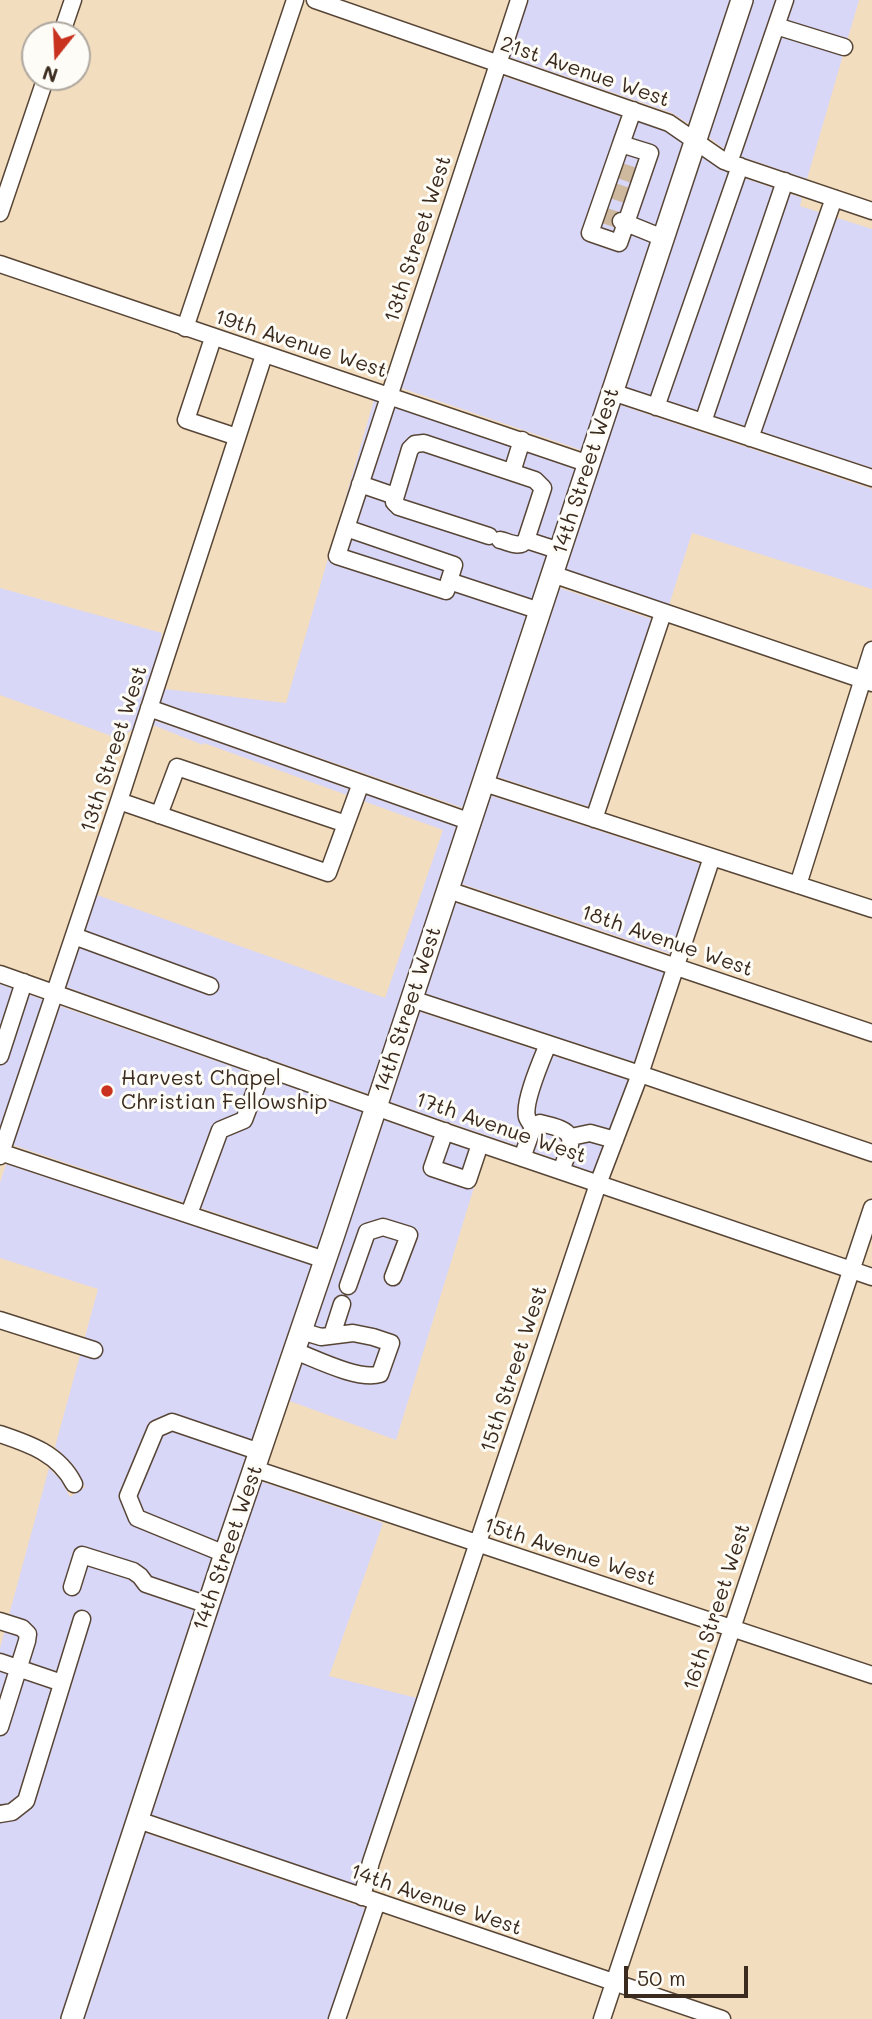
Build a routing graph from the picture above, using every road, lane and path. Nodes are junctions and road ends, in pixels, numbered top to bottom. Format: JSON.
{"nodes":[{"id":1,"x":73,"y":0,"type":"edge"},
{"id":2,"x":295,"y":0,"type":"edge"},
{"id":3,"x":315,"y":0,"type":"edge"},
{"id":4,"x":519,"y":0,"type":"edge"},
{"id":5,"x":743,"y":0,"type":"edge"},
{"id":6,"x":785,"y":0,"type":"edge"},
{"id":7,"x":66,"y":21,"type":"edge"},
{"id":8,"x":776,"y":26,"type":"junction"},
{"id":9,"x":844,"y":47,"type":"dead end"},
{"id":10,"x":498,"y":64,"type":"junction"},
{"id":11,"x":41,"y":91,"type":"edge"},
{"id":12,"x":633,"y":110,"type":"junction"},
{"id":13,"x":696,"y":140,"type":"junction"},
{"id":14,"x":621,"y":144,"type":"junction"},
{"id":15,"x":735,"y":164,"type":"junction"},
{"id":16,"x":785,"y":181,"type":"junction"},
{"id":17,"x":834,"y":198,"type":"junction"},
{"id":18,"x":872,"y":211,"type":"edge"},
{"id":19,"x":0,"y":213,"type":"edge"},
{"id":20,"x":624,"y":222,"type":"junction"},
{"id":21,"x":663,"y":238,"type":"junction"},
{"id":22,"x":0,"y":264,"type":"edge"},
{"id":23,"x":185,"y":328,"type":"junction"},
{"id":24,"x":213,"y":338,"type":"junction"},
{"id":25,"x":264,"y":355,"type":"junction"},
{"id":26,"x":612,"y":392,"type":"junction"},
{"id":27,"x":390,"y":395,"type":"junction"},
{"id":28,"x":656,"y":407,"type":"junction"},
{"id":29,"x":703,"y":422,"type":"junction"},
{"id":30,"x":237,"y":437,"type":"junction"},
{"id":31,"x":750,"y":438,"type":"junction"},
{"id":32,"x":522,"y":440,"type":"junction"},
{"id":33,"x":589,"y":464,"type":"junction"},
{"id":34,"x":512,"y":472,"type":"junction"},
{"id":35,"x":872,"y":478,"type":"edge"},
{"id":36,"x":359,"y":488,"type":"junction"},
{"id":37,"x":395,"y":496,"type":"junction"},
{"id":38,"x":346,"y":528,"type":"junction"},
{"id":39,"x":526,"y":540,"type":"junction"},
{"id":40,"x":560,"y":551,"type":"junction"},
{"id":41,"x":552,"y":575,"type":"junction"},
{"id":42,"x":449,"y":581,"type":"junction"},
{"id":43,"x":540,"y":611,"type":"junction"},
{"id":44,"x":663,"y":613,"type":"junction"},
{"id":45,"x":872,"y":650,"type":"edge"},
{"id":46,"x":867,"y":681,"type":"edge"},
{"id":47,"x":149,"y":708,"type":"junction"},
{"id":48,"x":361,"y":783,"type":"junction"},
{"id":49,"x":484,"y":783,"type":"junction"},
{"id":50,"x":119,"y":801,"type":"junction"},
{"id":51,"x":159,"y":815,"type":"junction"},
{"id":52,"x":594,"y":819,"type":"junction"},
{"id":53,"x":471,"y":821,"type":"junction"},
{"id":54,"x":346,"y":824,"type":"junction"},
{"id":55,"x":712,"y":857,"type":"junction"},
{"id":56,"x":798,"y":885,"type":"junction"},
{"id":57,"x":448,"y":890,"type":"junction"},
{"id":58,"x":872,"y":909,"type":"edge"},
{"id":59,"x":74,"y":936,"type":"junction"},
{"id":60,"x":677,"y":966,"type":"junction"},
{"id":61,"x":0,"y":974,"type":"edge"},
{"id":62,"x":24,"y":982,"type":"junction"},
{"id":63,"x":210,"y":986,"type":"dead end"},
{"id":64,"x":55,"y":994,"type":"junction"},
{"id":65,"x":412,"y":999,"type":"junction"},
{"id":66,"x":872,"y":1033,"type":"edge"},
{"id":67,"x":548,"y":1044,"type":"junction"},
{"id":68,"x":0,"y":1056,"type":"edge"},
{"id":69,"x":264,"y":1067,"type":"junction"},
{"id":70,"x":640,"y":1074,"type":"junction"},
{"id":71,"x":376,"y":1107,"type":"junction"},
{"id":72,"x":533,"y":1126,"type":"junction"},
{"id":73,"x":445,"y":1132,"type":"junction"},
{"id":74,"x":571,"y":1136,"type":"junction"},
{"id":75,"x":615,"y":1140,"type":"junction"},
{"id":76,"x":480,"y":1143,"type":"junction"},
{"id":77,"x":0,"y":1153,"type":"edge"},
{"id":78,"x":872,"y":1153,"type":"edge"},
{"id":79,"x":522,"y":1158,"type":"junction"},
{"id":80,"x":561,"y":1171,"type":"junction"},
{"id":81,"x":598,"y":1184,"type":"junction"},
{"id":82,"x":872,"y":1208,"type":"edge"},
{"id":83,"x":189,"y":1214,"type":"junction"},
{"id":84,"x":333,"y":1237,"type":"junction"},
{"id":85,"x":362,"y":1246,"type":"junction"},
{"id":86,"x":325,"y":1260,"type":"junction"},
{"id":87,"x":852,"y":1270,"type":"junction"},
{"id":88,"x":872,"y":1276,"type":"edge"},
{"id":89,"x":393,"y":1278,"type":"dead end"},
{"id":90,"x":348,"y":1286,"type":"dead end"},
{"id":91,"x":342,"y":1304,"type":"dead end"},
{"id":92,"x":0,"y":1320,"type":"edge"},
{"id":93,"x":332,"y":1335,"type":"junction"},
{"id":94,"x":298,"y":1341,"type":"junction"},
{"id":95,"x":94,"y":1350,"type":"dead end"},
{"id":96,"x":0,"y":1434,"type":"edge"},
{"id":97,"x":258,"y":1461,"type":"junction"},
{"id":98,"x":74,"y":1484,"type":"dead end"},
{"id":99,"x":478,"y":1544,"type":"junction"},
{"id":100,"x":225,"y":1554,"type":"junction"},
{"id":101,"x":72,"y":1587,"type":"dead end"},
{"id":102,"x":208,"y":1605,"type":"junction"},
{"id":103,"x":82,"y":1619,"type":"dead end"},
{"id":104,"x":0,"y":1621,"type":"edge"},
{"id":105,"x":732,"y":1627,"type":"junction"},
{"id":106,"x":0,"y":1662,"type":"edge"},
{"id":107,"x":17,"y":1668,"type":"junction"},
{"id":108,"x":872,"y":1675,"type":"edge"},
{"id":109,"x":62,"y":1684,"type":"junction"},
{"id":110,"x":4,"y":1703,"type":"edge"},
{"id":111,"x":0,"y":1727,"type":"edge"},
{"id":112,"x":0,"y":1814,"type":"edge"},
{"id":113,"x":138,"y":1820,"type":"junction"},
{"id":114,"x":369,"y":1900,"type":"junction"},
{"id":115,"x":615,"y":1982,"type":"junction"},
{"id":116,"x":72,"y":2019,"type":"edge"},
{"id":117,"x":337,"y":2019,"type":"edge"},
{"id":118,"x":602,"y":2019,"type":"edge"},
{"id":119,"x":722,"y":2019,"type":"edge"}],
"edges":[{"from":1,"to":7,"type":"street"},
{"from":2,"to":23,"type":"street"},
{"from":3,"to":10,"type":"street","name":"21st Avenue West"},
{"from":4,"to":10,"type":"street","name":"13th Street West"},
{"from":5,"to":13,"type":"main road","name":"14th Street West"},
{"from":6,"to":8,"type":"street"},
{"from":8,"to":9,"type":"street"},
{"from":8,"to":15,"type":"street"},
{"from":10,"to":12,"type":"street","name":"21st Avenue West"},
{"from":10,"to":27,"type":"street","name":"13th Street West"},
{"from":11,"to":19,"type":"street"},
{"from":12,"to":13,"type":"street","name":"21st Avenue West"},
{"from":12,"to":14,"type":"street"},
{"from":13,"to":15,"type":"street","name":"21st Avenue West"},
{"from":13,"to":21,"type":"main road","name":"14th Street West"},
{"from":14,"to":20,"type":"street"},
{"from":14,"to":20,"type":"street"},
{"from":15,"to":16,"type":"street","name":"21st Avenue West"},
{"from":15,"to":28,"type":"street"},
{"from":16,"to":17,"type":"street","name":"21st Avenue West"},
{"from":16,"to":29,"type":"street"},
{"from":17,"to":18,"type":"street","name":"21st Avenue West"},
{"from":17,"to":31,"type":"street"},
{"from":20,"to":21,"type":"street"},
{"from":21,"to":26,"type":"main road","name":"14th Street West"},
{"from":22,"to":23,"type":"street","name":"19th Avenue West"},
{"from":23,"to":24,"type":"street","name":"19th Avenue West"},
{"from":24,"to":25,"type":"street","name":"19th Avenue West"},
{"from":24,"to":30,"type":"street"},
{"from":25,"to":27,"type":"street","name":"19th Avenue West"},
{"from":25,"to":30,"type":"street","name":"13th Street West"},
{"from":26,"to":28,"type":"street"},
{"from":26,"to":33,"type":"main road","name":"14th Street West"},
{"from":27,"to":32,"type":"street","name":"19th Avenue West"},
{"from":27,"to":36,"type":"street","name":"13th Street West"},
{"from":28,"to":29,"type":"street"},
{"from":29,"to":31,"type":"street"},
{"from":30,"to":47,"type":"street","name":"13th Street West"},
{"from":31,"to":35,"type":"street"},
{"from":32,"to":33,"type":"street","name":"19th Avenue West"},
{"from":32,"to":34,"type":"street"},
{"from":33,"to":40,"type":"main road","name":"14th Street West"},
{"from":34,"to":37,"type":"street"},
{"from":34,"to":39,"type":"street"},
{"from":36,"to":37,"type":"street"},
{"from":36,"to":38,"type":"street","name":"13th Street West"},
{"from":37,"to":39,"type":"street"},
{"from":38,"to":42,"type":"street"},
{"from":38,"to":42,"type":"street","name":"13th Street West"},
{"from":39,"to":40,"type":"street"},
{"from":40,"to":41,"type":"main road","name":"14th Street West"},
{"from":41,"to":43,"type":"main road","name":"14th Street West"},
{"from":41,"to":44,"type":"street"},
{"from":42,"to":43,"type":"street"},
{"from":43,"to":49,"type":"main road","name":"14th Street West"},
{"from":44,"to":46,"type":"street"},
{"from":44,"to":52,"type":"street"},
{"from":45,"to":46,"type":"street"},
{"from":46,"to":56,"type":"street"},
{"from":47,"to":48,"type":"street"},
{"from":47,"to":50,"type":"street","name":"13th Street West"},
{"from":48,"to":53,"type":"street"},
{"from":48,"to":54,"type":"street"},
{"from":49,"to":52,"type":"street"},
{"from":49,"to":53,"type":"main road","name":"14th Street West"},
{"from":50,"to":51,"type":"street"},
{"from":50,"to":59,"type":"street","name":"13th Street West"},
{"from":51,"to":54,"type":"street"},
{"from":51,"to":54,"type":"street"},
{"from":52,"to":55,"type":"street"},
{"from":53,"to":57,"type":"main road","name":"14th Street West"},
{"from":55,"to":56,"type":"street"},
{"from":55,"to":60,"type":"street","name":"15th Street West"},
{"from":56,"to":58,"type":"street"},
{"from":57,"to":60,"type":"street","name":"18th Avenue West"},
{"from":57,"to":65,"type":"main road","name":"14th Street West"},
{"from":59,"to":63,"type":"street"},
{"from":59,"to":64,"type":"street","name":"13th Street West"},
{"from":60,"to":66,"type":"street","name":"18th Avenue West"},
{"from":60,"to":70,"type":"street","name":"15th Street West"},
{"from":61,"to":62,"type":"street","name":"17th Avenue West"},
{"from":62,"to":64,"type":"street","name":"17th Avenue West"},
{"from":62,"to":68,"type":"street"},
{"from":64,"to":69,"type":"street","name":"17th Avenue West"},
{"from":64,"to":77,"type":"street","name":"13th Street West"},
{"from":65,"to":67,"type":"street"},
{"from":65,"to":71,"type":"main road","name":"14th Street West"},
{"from":67,"to":70,"type":"street"},
{"from":67,"to":72,"type":"street"},
{"from":69,"to":71,"type":"street","name":"17th Avenue West"},
{"from":69,"to":83,"type":"street"},
{"from":70,"to":75,"type":"street","name":"15th Street West"},
{"from":70,"to":78,"type":"street"},
{"from":71,"to":73,"type":"street","name":"17th Avenue West"},
{"from":71,"to":84,"type":"main road","name":"14th Street West"},
{"from":72,"to":74,"type":"street"},
{"from":72,"to":79,"type":"street"},
{"from":73,"to":76,"type":"street","name":"17th Avenue West"},
{"from":73,"to":76,"type":"street"},
{"from":74,"to":75,"type":"street"},
{"from":74,"to":80,"type":"street"},
{"from":75,"to":81,"type":"street","name":"15th Street West"},
{"from":76,"to":79,"type":"street","name":"17th Avenue West"},
{"from":77,"to":83,"type":"street"},
{"from":79,"to":80,"type":"street","name":"17th Avenue West"},
{"from":80,"to":81,"type":"street","name":"17th Avenue West"},
{"from":81,"to":87,"type":"street","name":"17th Avenue West"},
{"from":81,"to":99,"type":"street","name":"15th Street West"},
{"from":82,"to":87,"type":"street","name":"16th Street West"},
{"from":83,"to":86,"type":"street"},
{"from":84,"to":85,"type":"street"},
{"from":84,"to":86,"type":"main road","name":"14th Street West"},
{"from":85,"to":89,"type":"street"},
{"from":85,"to":90,"type":"street"},
{"from":86,"to":94,"type":"main road","name":"14th Street West"},
{"from":87,"to":88,"type":"street","name":"17th Avenue West"},
{"from":87,"to":105,"type":"street","name":"16th Street West"},
{"from":91,"to":93,"type":"street"},
{"from":92,"to":95,"type":"street"},
{"from":93,"to":94,"type":"street"},
{"from":93,"to":94,"type":"street"},
{"from":94,"to":97,"type":"main road","name":"14th Street West"},
{"from":96,"to":98,"type":"street"},
{"from":97,"to":99,"type":"street","name":"15th Avenue West"},
{"from":97,"to":100,"type":"main road","name":"14th Street West"},
{"from":97,"to":100,"type":"street","name":"15th Avenue West"},
{"from":99,"to":105,"type":"street","name":"15th Avenue West"},
{"from":99,"to":114,"type":"street","name":"15th Street West"},
{"from":100,"to":102,"type":"main road","name":"14th Street West"},
{"from":101,"to":102,"type":"street"},
{"from":102,"to":113,"type":"main road","name":"14th Street West"},
{"from":103,"to":109,"type":"street"},
{"from":104,"to":107,"type":"street"},
{"from":105,"to":108,"type":"street","name":"15th Avenue West"},
{"from":105,"to":115,"type":"street","name":"16th Street West"},
{"from":106,"to":107,"type":"street"},
{"from":107,"to":109,"type":"street"},
{"from":107,"to":110,"type":"street"},
{"from":109,"to":112,"type":"street"},
{"from":110,"to":111,"type":"street"},
{"from":113,"to":114,"type":"street","name":"14th Avenue West"},
{"from":113,"to":116,"type":"main road","name":"14th Street West"},
{"from":114,"to":115,"type":"street","name":"14th Avenue West"},
{"from":114,"to":117,"type":"street","name":"15th Street West"},
{"from":115,"to":118,"type":"street","name":"16th Street West"},
{"from":115,"to":119,"type":"street","name":"14th Avenue West"}]}
